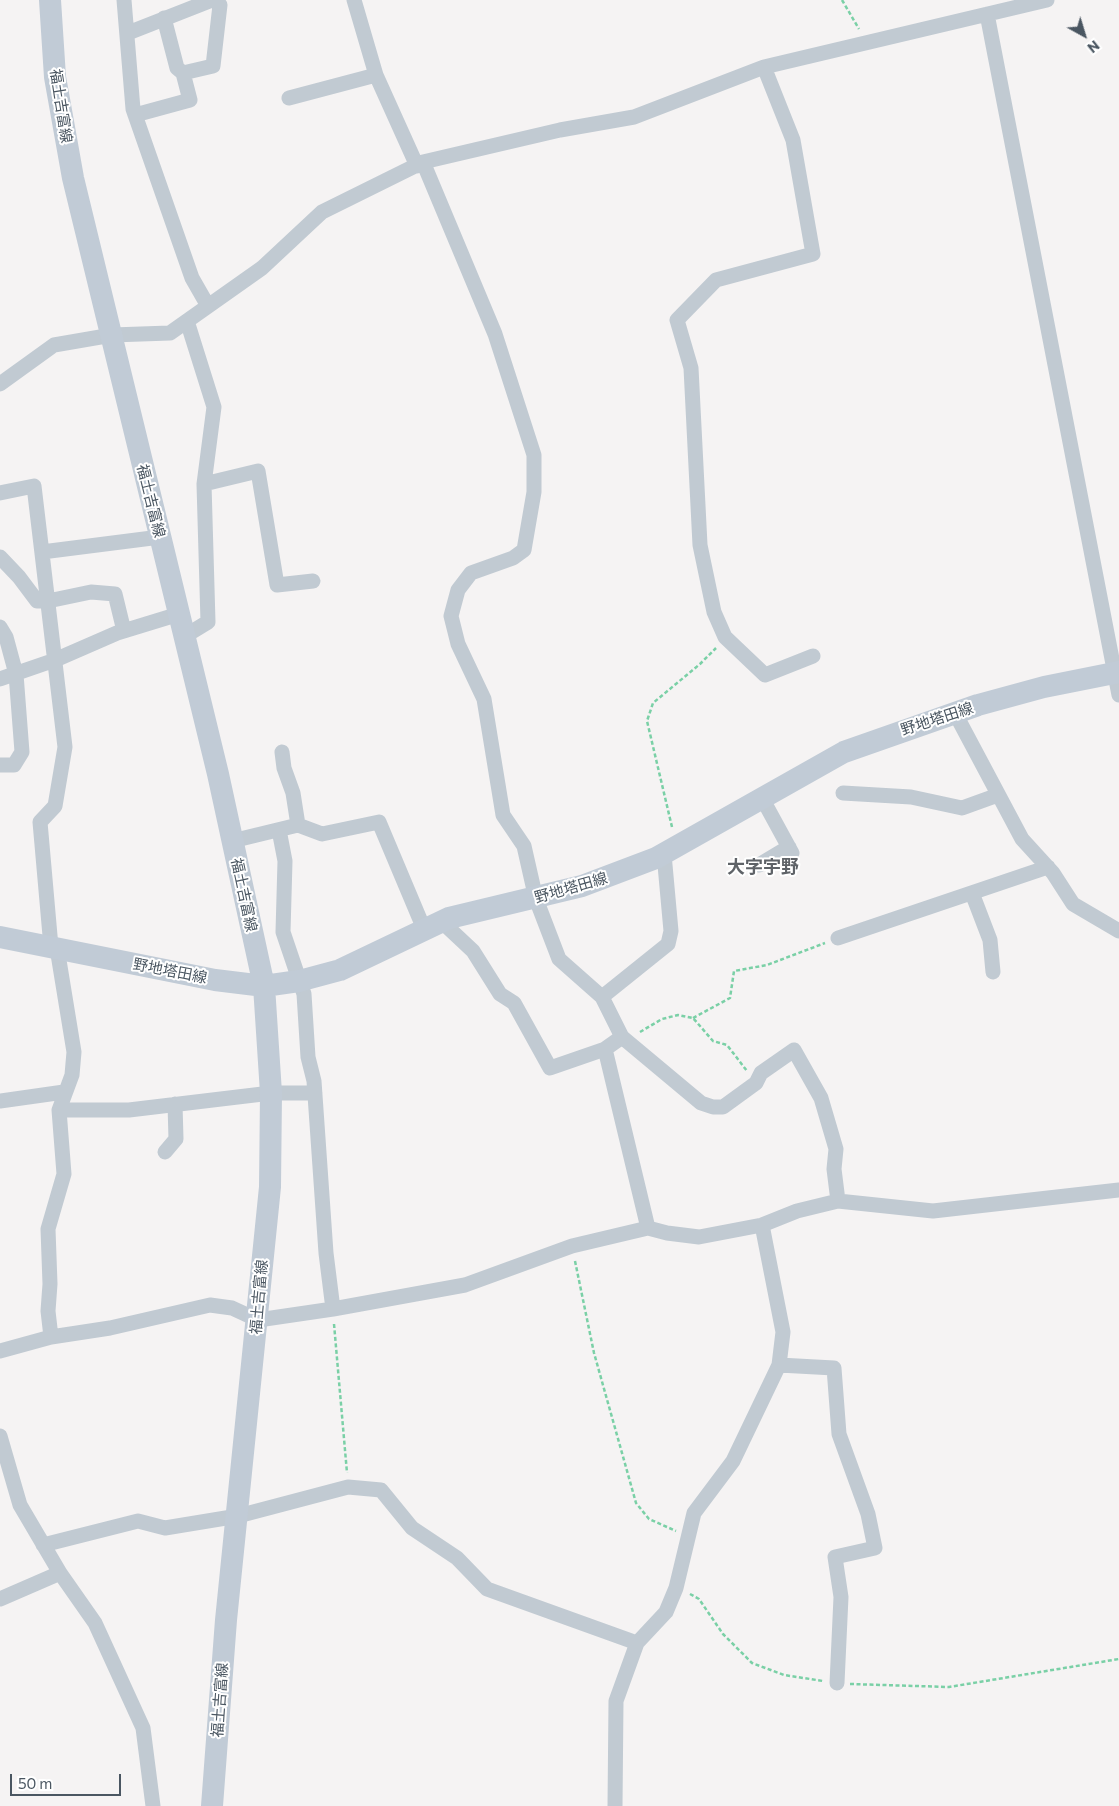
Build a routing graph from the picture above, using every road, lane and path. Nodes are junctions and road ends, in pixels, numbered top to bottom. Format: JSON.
{"nodes":[{"id":1,"x":50,"y":0,"type":"edge"},
{"id":2,"x":124,"y":0,"type":"edge"},
{"id":3,"x":213,"y":0,"type":"edge"},
{"id":4,"x":354,"y":0,"type":"edge"},
{"id":5,"x":842,"y":0,"type":"edge"},
{"id":6,"x":1047,"y":0,"type":"edge"},
{"id":7,"x":987,"y":14,"type":"junction"},
{"id":8,"x":164,"y":18,"type":"junction"},
{"id":9,"x":128,"y":33,"type":"junction"},
{"id":10,"x":867,"y":44,"type":"junction"},
{"id":11,"x":764,"y":67,"type":"junction"},
{"id":12,"x":183,"y":73,"type":"junction"},
{"id":13,"x":376,"y":75,"type":"junction"},
{"id":14,"x":289,"y":98,"type":"dead end"},
{"id":15,"x":135,"y":114,"type":"junction"},
{"id":16,"x":420,"y":164,"type":"junction"},
{"id":17,"x":208,"y":306,"type":"junction"},
{"id":18,"x":187,"y":321,"type":"junction"},
{"id":19,"x":112,"y":335,"type":"junction"},
{"id":20,"x":0,"y":384,"type":"edge"},
{"id":21,"x":204,"y":484,"type":"junction"},
{"id":22,"x":0,"y":493,"type":"edge"},
{"id":23,"x":160,"y":537,"type":"junction"},
{"id":24,"x":42,"y":552,"type":"junction"},
{"id":25,"x":0,"y":558,"type":"edge"},
{"id":26,"x":313,"y":581,"type":"dead end"},
{"id":27,"x":48,"y":601,"type":"junction"},
{"id":28,"x":182,"y":625,"type":"junction"},
{"id":29,"x":0,"y":627,"type":"edge"},
{"id":30,"x":124,"y":631,"type":"junction"},
{"id":31,"x":726,"y":637,"type":"junction"},
{"id":32,"x":813,"y":656,"type":"dead end"},
{"id":33,"x":55,"y":660,"type":"junction"},
{"id":34,"x":1117,"y":672,"type":"edge"},
{"id":35,"x":16,"y":674,"type":"junction"},
{"id":36,"x":0,"y":680,"type":"edge"},
{"id":37,"x":1119,"y":695,"type":"edge"},
{"id":38,"x":955,"y":713,"type":"junction"},
{"id":39,"x":282,"y":752,"type":"dead end"},
{"id":40,"x":0,"y":765,"type":"edge"},
{"id":41,"x":843,"y":793,"type":"dead end"},
{"id":42,"x":998,"y":795,"type":"junction"},
{"id":43,"x":762,"y":798,"type":"junction"},
{"id":44,"x":298,"y":825,"type":"junction"},
{"id":45,"x":279,"y":830,"type":"junction"},
{"id":46,"x":232,"y":841,"type":"junction"},
{"id":47,"x":670,"y":850,"type":"junction"},
{"id":48,"x":759,"y":865,"type":"dead end"},
{"id":49,"x":1048,"y":867,"type":"junction"},
{"id":50,"x":972,"y":893,"type":"junction"},
{"id":51,"x":536,"y":898,"type":"junction"},
{"id":52,"x":433,"y":925,"type":"junction"},
{"id":53,"x":1119,"y":931,"type":"edge"},
{"id":54,"x":0,"y":937,"type":"edge"},
{"id":55,"x":838,"y":938,"type":"joint"},
{"id":56,"x":54,"y":948,"type":"junction"},
{"id":57,"x":993,"y":972,"type":"dead end"},
{"id":58,"x":299,"y":980,"type":"junction"},
{"id":59,"x":264,"y":986,"type":"junction"},
{"id":60,"x":602,"y":997,"type":"junction"},
{"id":61,"x":693,"y":1018,"type":"junction"},
{"id":62,"x":624,"y":1039,"type":"junction"},
{"id":63,"x":605,"y":1049,"type":"junction"},
{"id":64,"x":756,"y":1082,"type":"junction"},
{"id":65,"x":64,"y":1092,"type":"junction"},
{"id":66,"x":271,"y":1093,"type":"junction"},
{"id":67,"x":315,"y":1093,"type":"junction"},
{"id":68,"x":0,"y":1101,"type":"edge"},
{"id":69,"x":175,"y":1104,"type":"junction"},
{"id":70,"x":59,"y":1110,"type":"junction"},
{"id":71,"x":165,"y":1152,"type":"dead end"},
{"id":72,"x":1119,"y":1190,"type":"edge"},
{"id":73,"x":838,"y":1201,"type":"junction"},
{"id":74,"x":762,"y":1225,"type":"junction"},
{"id":75,"x":648,"y":1228,"type":"junction"},
{"id":76,"x":572,"y":1246,"type":"junction"},
{"id":77,"x":333,"y":1309,"type":"junction"},
{"id":78,"x":258,"y":1320,"type":"junction"},
{"id":79,"x":51,"y":1337,"type":"junction"},
{"id":80,"x":0,"y":1351,"type":"edge"},
{"id":81,"x":779,"y":1365,"type":"junction"},
{"id":82,"x":0,"y":1436,"type":"edge"},
{"id":83,"x":348,"y":1487,"type":"junction"},
{"id":84,"x":238,"y":1516,"type":"junction"},
{"id":85,"x":689,"y":1536,"type":"junction"},
{"id":86,"x":42,"y":1545,"type":"junction"},
{"id":87,"x":60,"y":1573,"type":"junction"},
{"id":88,"x":676,"y":1588,"type":"junction"},
{"id":89,"x":0,"y":1599,"type":"edge"},
{"id":90,"x":636,"y":1643,"type":"junction"},
{"id":91,"x":1119,"y":1659,"type":"edge"},
{"id":92,"x":837,"y":1683,"type":"junction"},
{"id":93,"x":153,"y":1806,"type":"edge"},
{"id":94,"x":212,"y":1806,"type":"edge"},
{"id":95,"x":615,"y":1806,"type":"edge"}],
"edges":[{"from":1,"to":19,"type":"main road","name":"福土吉富線"},
{"from":2,"to":9,"type":"street"},
{"from":3,"to":8,"type":"street"},
{"from":3,"to":12,"type":"street"},
{"from":4,"to":13,"type":"street"},
{"from":5,"to":10,"type":"path"},
{"from":6,"to":7,"type":"street"},
{"from":7,"to":10,"type":"street"},
{"from":7,"to":34,"type":"street"},
{"from":8,"to":9,"type":"street"},
{"from":8,"to":12,"type":"street"},
{"from":9,"to":15,"type":"street"},
{"from":10,"to":11,"type":"street"},
{"from":11,"to":16,"type":"street"},
{"from":11,"to":31,"type":"street"},
{"from":12,"to":15,"type":"street"},
{"from":13,"to":14,"type":"street"},
{"from":13,"to":16,"type":"street"},
{"from":15,"to":17,"type":"street"},
{"from":16,"to":17,"type":"street"},
{"from":16,"to":51,"type":"street"},
{"from":17,"to":18,"type":"street"},
{"from":18,"to":19,"type":"street"},
{"from":18,"to":21,"type":"street"},
{"from":19,"to":20,"type":"street"},
{"from":19,"to":23,"type":"main road","name":"福土吉富線"},
{"from":21,"to":26,"type":"street"},
{"from":21,"to":28,"type":"street"},
{"from":22,"to":24,"type":"street"},
{"from":23,"to":24,"type":"street"},
{"from":23,"to":28,"type":"main road","name":"福土吉富線"},
{"from":24,"to":27,"type":"street"},
{"from":25,"to":27,"type":"street"},
{"from":27,"to":30,"type":"street"},
{"from":27,"to":33,"type":"street"},
{"from":28,"to":30,"type":"street"},
{"from":28,"to":46,"type":"main road","name":"福土吉富線"},
{"from":29,"to":35,"type":"street"},
{"from":30,"to":33,"type":"street"},
{"from":31,"to":32,"type":"street"},
{"from":31,"to":47,"type":"path"},
{"from":33,"to":35,"type":"street"},
{"from":33,"to":56,"type":"street"},
{"from":34,"to":37,"type":"street"},
{"from":34,"to":38,"type":"main road","name":"野地塔田線"},
{"from":35,"to":36,"type":"street"},
{"from":35,"to":40,"type":"street"},
{"from":38,"to":42,"type":"street"},
{"from":38,"to":43,"type":"main road","name":"野地塔田線"},
{"from":39,"to":44,"type":"street"},
{"from":41,"to":42,"type":"street"},
{"from":42,"to":49,"type":"street"},
{"from":43,"to":47,"type":"main road","name":"野地塔田線"},
{"from":43,"to":48,"type":"street"},
{"from":44,"to":45,"type":"street"},
{"from":44,"to":52,"type":"street"},
{"from":45,"to":46,"type":"street"},
{"from":45,"to":58,"type":"street"},
{"from":46,"to":59,"type":"main road","name":"福土吉富線"},
{"from":47,"to":51,"type":"main road","name":"野地塔田線"},
{"from":47,"to":60,"type":"street"},
{"from":49,"to":50,"type":"street"},
{"from":49,"to":53,"type":"street"},
{"from":50,"to":55,"type":"street"},
{"from":50,"to":57,"type":"street"},
{"from":51,"to":52,"type":"main road","name":"野地塔田線"},
{"from":51,"to":60,"type":"street"},
{"from":52,"to":58,"type":"main road","name":"野地塔田線"},
{"from":52,"to":63,"type":"street"},
{"from":54,"to":56,"type":"main road","name":"野地塔田線"},
{"from":55,"to":61,"type":"path"},
{"from":56,"to":59,"type":"main road","name":"野地塔田線"},
{"from":56,"to":65,"type":"street"},
{"from":58,"to":59,"type":"main road","name":"野地塔田線"},
{"from":58,"to":67,"type":"street"},
{"from":59,"to":66,"type":"main road","name":"福土吉富線"},
{"from":60,"to":62,"type":"street"},
{"from":61,"to":62,"type":"path"},
{"from":61,"to":64,"type":"path"},
{"from":62,"to":63,"type":"street"},
{"from":62,"to":64,"type":"street"},
{"from":63,"to":75,"type":"street"},
{"from":64,"to":73,"type":"street"},
{"from":65,"to":68,"type":"street"},
{"from":65,"to":70,"type":"street"},
{"from":66,"to":67,"type":"street"},
{"from":66,"to":69,"type":"street"},
{"from":66,"to":78,"type":"main road","name":"福土吉富線"},
{"from":67,"to":77,"type":"street"},
{"from":69,"to":70,"type":"street"},
{"from":69,"to":71,"type":"street"},
{"from":70,"to":79,"type":"street"},
{"from":72,"to":73,"type":"street"},
{"from":73,"to":74,"type":"street"},
{"from":74,"to":75,"type":"street"},
{"from":74,"to":81,"type":"street"},
{"from":75,"to":76,"type":"street"},
{"from":76,"to":77,"type":"street"},
{"from":76,"to":85,"type":"path"},
{"from":77,"to":78,"type":"street"},
{"from":77,"to":83,"type":"path"},
{"from":78,"to":79,"type":"street"},
{"from":78,"to":84,"type":"main road","name":"福土吉富線"},
{"from":79,"to":80,"type":"street"},
{"from":81,"to":85,"type":"street"},
{"from":81,"to":92,"type":"street"},
{"from":82,"to":86,"type":"street"},
{"from":83,"to":84,"type":"street"},
{"from":83,"to":90,"type":"street"},
{"from":84,"to":86,"type":"street"},
{"from":84,"to":94,"type":"main road","name":"福土吉富線"},
{"from":85,"to":88,"type":"street"},
{"from":86,"to":87,"type":"street"},
{"from":87,"to":89,"type":"street"},
{"from":87,"to":93,"type":"street"},
{"from":88,"to":90,"type":"street"},
{"from":88,"to":92,"type":"path"},
{"from":90,"to":95,"type":"street"},
{"from":91,"to":92,"type":"path"}]}
